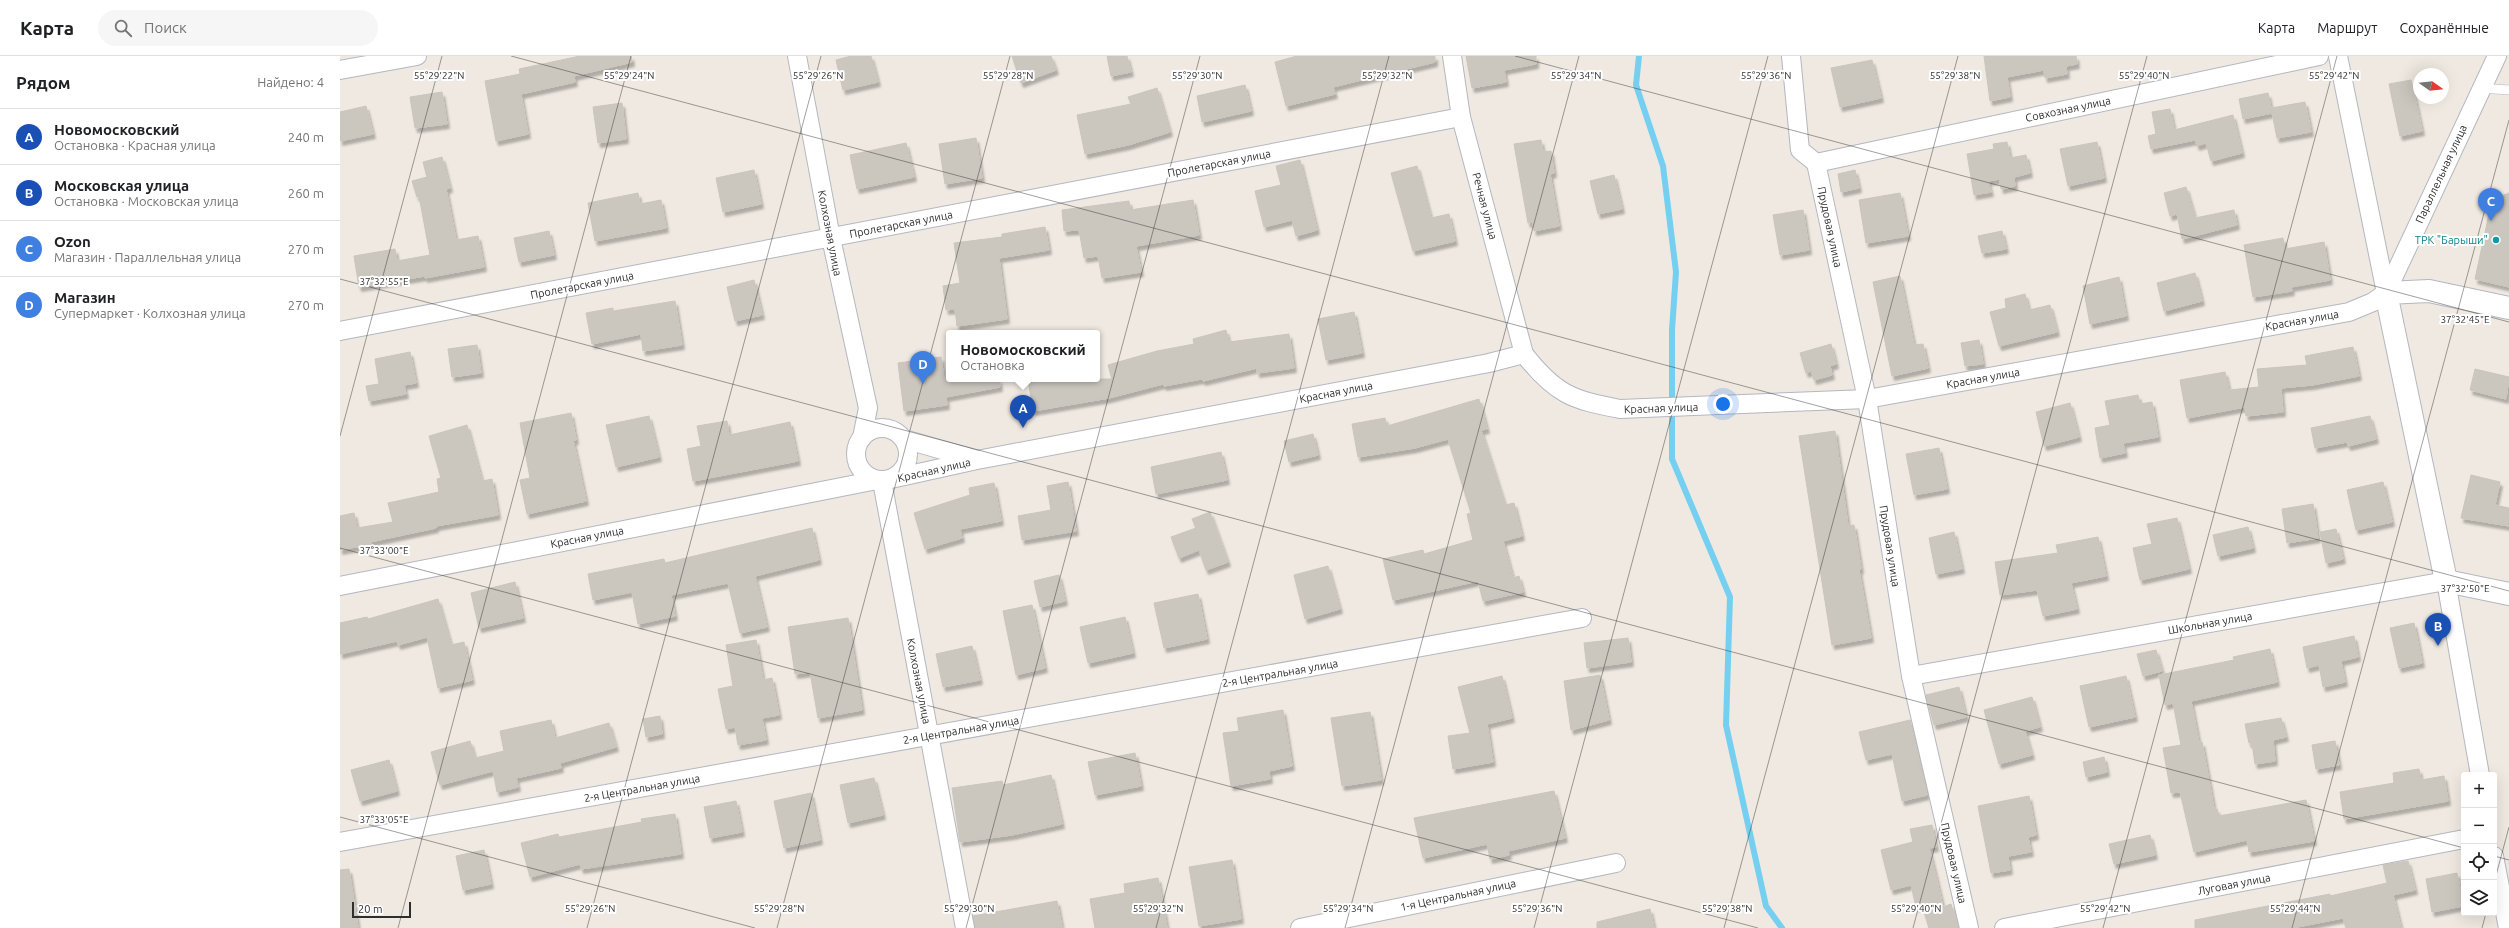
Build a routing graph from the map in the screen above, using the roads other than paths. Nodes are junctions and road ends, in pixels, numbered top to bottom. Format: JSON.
{"nodes":[{"id":1,"x":417,"y":56,"type":"edge"},
{"id":2,"x":797,"y":56,"type":"edge"},
{"id":3,"x":1452,"y":56,"type":"edge"},
{"id":4,"x":1791,"y":56,"type":"edge"},
{"id":5,"x":2319,"y":56,"type":"edge"},
{"id":6,"x":2338,"y":56,"type":"edge"},
{"id":7,"x":2497,"y":56,"type":"edge"},
{"id":8,"x":340,"y":70,"type":"edge"},
{"id":9,"x":2480,"y":88,"type":"junction"},
{"id":10,"x":2509,"y":90,"type":"edge"},
{"id":11,"x":1461,"y":117,"type":"junction"},
{"id":12,"x":1816,"y":163,"type":"junction"},
{"id":13,"x":831,"y":238,"type":"junction"},
{"id":14,"x":2386,"y":293,"type":"junction"},
{"id":15,"x":2509,"y":308,"type":"edge"},
{"id":16,"x":340,"y":331,"type":"edge"},
{"id":17,"x":1524,"y":354,"type":"junction"},
{"id":18,"x":1867,"y":399,"type":"junction"},
{"id":19,"x":868,"y":408,"type":"junction"},
{"id":20,"x":888,"y":428,"type":"junction"},
{"id":21,"x":862,"y":438,"type":"junction"},
{"id":22,"x":904,"y":439,"type":"junction"},
{"id":23,"x":977,"y":460,"type":"junction"},
{"id":24,"x":858,"y":466,"type":"junction"},
{"id":25,"x":883,"y":480,"type":"junction"},
{"id":26,"x":834,"y":487,"type":"junction"},
{"id":27,"x":2446,"y":581,"type":"junction"},
{"id":28,"x":340,"y":586,"type":"edge"},
{"id":29,"x":2509,"y":594,"type":"edge"},
{"id":30,"x":1582,"y":618,"type":"dead end"},
{"id":31,"x":1911,"y":676,"type":"junction"},
{"id":32,"x":930,"y":736,"type":"junction"},
{"id":33,"x":2479,"y":772,"type":"edge"},
{"id":34,"x":2461,"y":840,"type":"edge"},
{"id":35,"x":340,"y":842,"type":"edge"},
{"id":36,"x":1616,"y":863,"type":"dead end"},
{"id":37,"x":2497,"y":871,"type":"edge"},
{"id":38,"x":965,"y":928,"type":"edge"},
{"id":39,"x":1300,"y":928,"type":"edge"},
{"id":40,"x":1969,"y":928,"type":"edge"},
{"id":41,"x":2004,"y":928,"type":"edge"},
{"id":42,"x":2508,"y":928,"type":"edge"}],
"edges":[{"from":1,"to":8,"type":"street"},
{"from":2,"to":13,"type":"street","name":"Колхозная улица"},
{"from":3,"to":11,"type":"street","name":"Речная улица"},
{"from":4,"to":12,"type":"street"},
{"from":5,"to":12,"type":"street","name":"Совхозная улица"},
{"from":6,"to":14,"type":"street"},
{"from":7,"to":9,"type":"street","name":"Параллельная улица"},
{"from":9,"to":10,"type":"lane"},
{"from":9,"to":14,"type":"street","name":"Параллельная улица"},
{"from":11,"to":13,"type":"street","name":"Пролетарская улица"},
{"from":11,"to":17,"type":"street","name":"Речная улица"},
{"from":12,"to":18,"type":"street","name":"Прудовая улица"},
{"from":13,"to":16,"type":"street","name":"Пролетарская улица"},
{"from":13,"to":19,"type":"street","name":"Колхозная улица"},
{"from":14,"to":15,"type":"street"},
{"from":14,"to":18,"type":"street","name":"Красная улица"},
{"from":14,"to":27,"type":"street"},
{"from":17,"to":18,"type":"street","name":"Красная улица"},
{"from":17,"to":23,"type":"street","name":"Красная улица"},
{"from":18,"to":31,"type":"street","name":"Прудовая улица"},
{"from":19,"to":20,"type":"street"},
{"from":19,"to":21,"type":"street","name":"Колхозная улица"},
{"from":20,"to":21,"type":"street"},
{"from":20,"to":22,"type":"street"},
{"from":21,"to":24,"type":"street"},
{"from":22,"to":23,"type":"street","name":"Красная улица"},
{"from":22,"to":25,"type":"street"},
{"from":23,"to":25,"type":"street","name":"Красная улица"},
{"from":24,"to":25,"type":"street"},
{"from":24,"to":26,"type":"street","name":"Красная улица"},
{"from":25,"to":26,"type":"street","name":"Красная улица"},
{"from":25,"to":32,"type":"street","name":"Колхозная улица"},
{"from":26,"to":28,"type":"street","name":"Красная улица"},
{"from":27,"to":29,"type":"street","name":"Школьная улица"},
{"from":27,"to":31,"type":"street","name":"Школьная улица"},
{"from":27,"to":33,"type":"street"},
{"from":30,"to":32,"type":"street","name":"2-я Центральная улица"},
{"from":31,"to":40,"type":"street","name":"Прудовая улица"},
{"from":32,"to":35,"type":"street","name":"2-я Центральная улица"},
{"from":32,"to":38,"type":"street","name":"Колхозная улица"},
{"from":34,"to":41,"type":"street","name":"Луговая улица"},
{"from":36,"to":39,"type":"street","name":"1-я Центральная улица"},
{"from":37,"to":42,"type":"street"}]}
